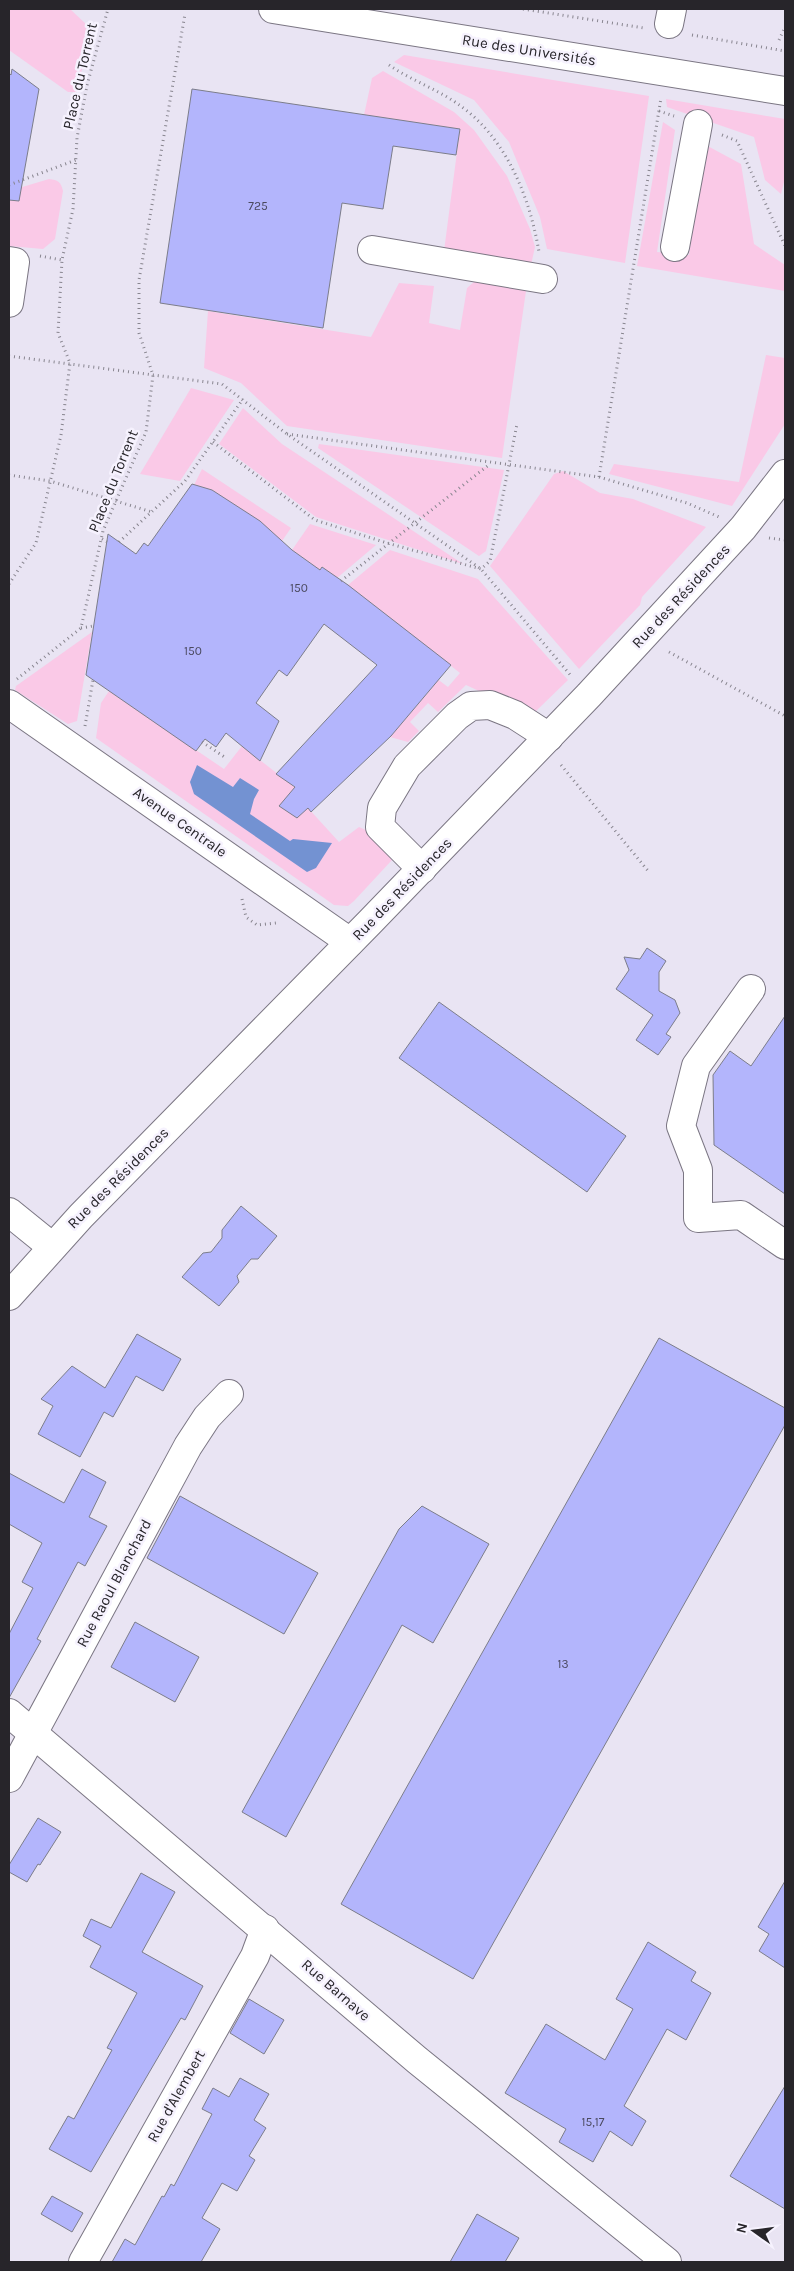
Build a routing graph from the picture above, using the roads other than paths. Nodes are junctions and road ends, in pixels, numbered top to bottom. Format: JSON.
{"nodes":[{"id":1,"x":273,"y":9,"type":"edge"},
{"id":2,"x":363,"y":16,"type":"edge"},
{"id":3,"x":785,"y":91,"type":"edge"},
{"id":4,"x":698,"y":124,"type":"road end"},
{"id":5,"x":674,"y":247,"type":"dead end"},
{"id":6,"x":372,"y":250,"type":"dead end"},
{"id":7,"x":9,"y":261,"type":"edge"},
{"id":8,"x":543,"y":279,"type":"road end"},
{"id":9,"x":9,"y":303,"type":"edge"},
{"id":10,"x":785,"y":474,"type":"edge"},
{"id":11,"x":12,"y":692,"type":"edge"},
{"id":12,"x":549,"y":737,"type":"junction"},
{"id":13,"x":422,"y":869,"type":"junction"},
{"id":14,"x":350,"y":942,"type":"junction"},
{"id":15,"x":751,"y":989,"type":"dead end"},
{"id":16,"x":9,"y":1212,"type":"edge"},
{"id":17,"x":785,"y":1245,"type":"edge"},
{"id":18,"x":51,"y":1246,"type":"junction"},
{"id":19,"x":9,"y":1296,"type":"edge"},
{"id":20,"x":229,"y":1394,"type":"dead end"},
{"id":21,"x":9,"y":1713,"type":"edge"},
{"id":22,"x":34,"y":1733,"type":"junction"},
{"id":23,"x":9,"y":1778,"type":"edge"},
{"id":24,"x":265,"y":1929,"type":"junction"},
{"id":25,"x":83,"y":2262,"type":"edge"},
{"id":26,"x":667,"y":2262,"type":"edge"}],
"edges":[{"from":1,"to":2,"type":"street","name":"Rue des Universités"},
{"from":2,"to":3,"type":"street","name":"Rue des Universités"},
{"from":4,"to":5,"type":"street"},
{"from":6,"to":8,"type":"street"},
{"from":7,"to":9,"type":"street"},
{"from":10,"to":12,"type":"street","name":"Rue des Résidences"},
{"from":11,"to":14,"type":"street","name":"Avenue Centrale"},
{"from":12,"to":13,"type":"street","name":"Rue des Résidences"},
{"from":12,"to":13,"type":"street"},
{"from":13,"to":14,"type":"street","name":"Rue des Résidences"},
{"from":14,"to":18,"type":"street","name":"Rue des Résidences"},
{"from":15,"to":17,"type":"street"},
{"from":16,"to":18,"type":"street"},
{"from":18,"to":19,"type":"street","name":"Rue des Résidences"},
{"from":20,"to":22,"type":"street","name":"Rue Raoul Blanchard"},
{"from":21,"to":22,"type":"street","name":"Rue Barnave"},
{"from":22,"to":23,"type":"street","name":"Rue Raoul Blanchard"},
{"from":22,"to":24,"type":"street","name":"Rue Barnave"},
{"from":24,"to":25,"type":"street","name":"Rue d'Alembert"},
{"from":24,"to":26,"type":"street","name":"Rue Barnave"}]}
